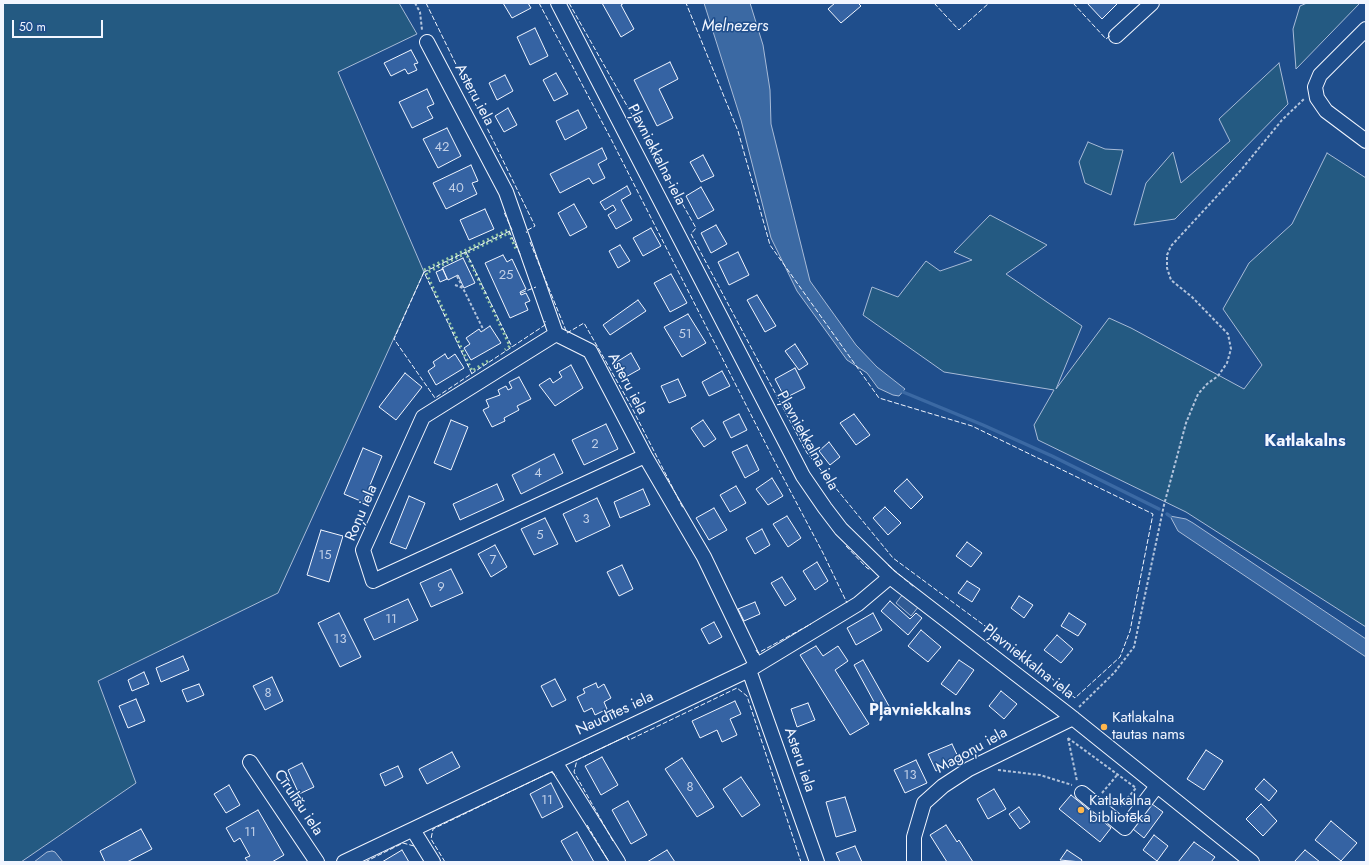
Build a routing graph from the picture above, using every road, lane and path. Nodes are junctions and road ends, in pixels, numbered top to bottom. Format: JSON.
{"nodes":[{"id":1,"x":415,"y":3,"type":"edge"},
{"id":2,"x":558,"y":3,"type":"edge"},
{"id":3,"x":1152,"y":3,"type":"edge"},
{"id":4,"x":1366,"y":28,"type":"edge"},
{"id":5,"x":1116,"y":36,"type":"dead end"},
{"id":6,"x":428,"y":42,"type":"joint"},
{"id":7,"x":1315,"y":87,"type":"junction"},
{"id":8,"x":1366,"y":141,"type":"edge"},
{"id":9,"x":457,"y":276,"type":"dead end"},
{"id":10,"x":455,"y":285,"type":"dead end"},
{"id":11,"x":463,"y":288,"type":"junction"},
{"id":12,"x":484,"y":331,"type":"dead end"},
{"id":13,"x":556,"y":334,"type":"junction"},
{"id":14,"x":645,"y":456,"type":"junction"},
{"id":15,"x":890,"y":577,"type":"junction"},
{"id":16,"x":752,"y":667,"type":"junction"},
{"id":17,"x":1070,"y":718,"type":"junction"},
{"id":18,"x":1068,"y":738,"type":"junction"},
{"id":19,"x":250,"y":762,"type":"dead end"},
{"id":20,"x":555,"y":762,"type":"junction"},
{"id":21,"x":995,"y":770,"type":"dead end"},
{"id":22,"x":1118,"y":774,"type":"junction"},
{"id":23,"x":1157,"y":786,"type":"junction"},
{"id":24,"x":1081,"y":791,"type":"junction"},
{"id":25,"x":1094,"y":803,"type":"junction"},
{"id":26,"x":1111,"y":817,"type":"junction"},
{"id":27,"x":413,"y":830,"type":"junction"},
{"id":28,"x":317,"y":862,"type":"edge"},
{"id":29,"x":344,"y":862,"type":"edge"},
{"id":30,"x":433,"y":862,"type":"edge"},
{"id":31,"x":618,"y":862,"type":"edge"},
{"id":32,"x":817,"y":862,"type":"edge"},
{"id":33,"x":914,"y":862,"type":"edge"},
{"id":34,"x":1252,"y":862,"type":"edge"}],
"edges":[{"from":1,"to":6,"type":"path"},
{"from":2,"to":15,"type":"street","name":"Pļavniekkalna iela"},
{"from":3,"to":5,"type":"street"},
{"from":4,"to":7,"type":"street"},
{"from":6,"to":13,"type":"street","name":"Asteru iela"},
{"from":7,"to":8,"type":"street"},
{"from":7,"to":17,"type":"path"},
{"from":9,"to":11,"type":"path"},
{"from":10,"to":11,"type":"path"},
{"from":11,"to":12,"type":"path"},
{"from":13,"to":14,"type":"street","name":"Asteru iela"},
{"from":13,"to":14,"type":"street","name":"Roņu iela"},
{"from":14,"to":16,"type":"street","name":"Asteru iela"},
{"from":15,"to":16,"type":"street","name":"Naudītes iela"},
{"from":15,"to":17,"type":"street","name":"Pļavniekkalna iela"},
{"from":16,"to":20,"type":"street","name":"Naudītes iela"},
{"from":16,"to":32,"type":"street","name":"Asteru iela"},
{"from":17,"to":18,"type":"path"},
{"from":17,"to":23,"type":"street","name":"Pļavniekkalna iela"},
{"from":17,"to":33,"type":"street","name":"Magoņu iela"},
{"from":18,"to":22,"type":"path"},
{"from":18,"to":24,"type":"path"},
{"from":19,"to":28,"type":"street","name":"Cīrulīšu iela"},
{"from":20,"to":27,"type":"street","name":"Naudītes iela"},
{"from":20,"to":31,"type":"street"},
{"from":21,"to":24,"type":"path"},
{"from":22,"to":25,"type":"path"},
{"from":22,"to":26,"type":"path"},
{"from":23,"to":26,"type":"street"},
{"from":23,"to":34,"type":"street","name":"Pļavniekkalna iela"},
{"from":24,"to":25,"type":"street"},
{"from":25,"to":26,"type":"street"},
{"from":27,"to":29,"type":"street","name":"Naudītes iela"},
{"from":27,"to":30,"type":"street"}]}
